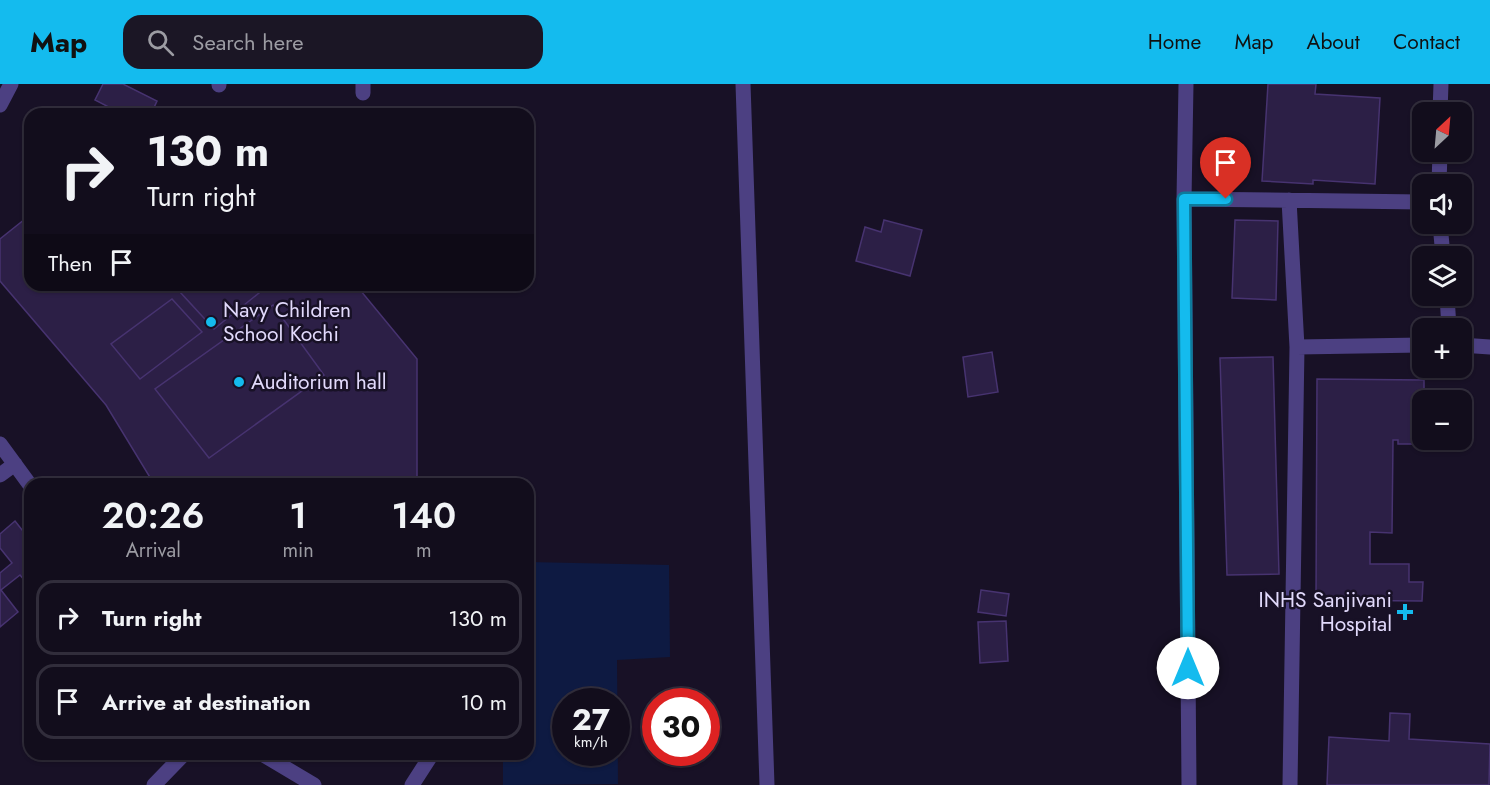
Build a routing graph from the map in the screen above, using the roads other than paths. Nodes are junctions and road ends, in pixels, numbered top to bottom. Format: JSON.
{"nodes":[{"id":1,"x":743,"y":84,"type":"edge"},
{"id":2,"x":1186,"y":84,"type":"edge"},
{"id":3,"x":1441,"y":84,"type":"edge"},
{"id":4,"x":6,"y":86,"type":"edge"},
{"id":5,"x":1440,"y":102,"type":"edge"},
{"id":6,"x":0,"y":105,"type":"edge"},
{"id":7,"x":1184,"y":199,"type":"junction"},
{"id":8,"x":1289,"y":200,"type":"junction"},
{"id":9,"x":1412,"y":202,"type":"edge"},
{"id":10,"x":1412,"y":345,"type":"edge"},
{"id":11,"x":1297,"y":346,"type":"junction"},
{"id":12,"x":1472,"y":346,"type":"edge"},
{"id":13,"x":1490,"y":347,"type":"edge"},
{"id":14,"x":0,"y":444,"type":"edge"},
{"id":15,"x":15,"y":464,"type":"junction"},
{"id":16,"x":0,"y":475,"type":"edge"},
{"id":17,"x":25,"y":478,"type":"edge"},
{"id":18,"x":178,"y":760,"type":"edge"},
{"id":19,"x":272,"y":760,"type":"edge"},
{"id":20,"x":428,"y":760,"type":"edge"},
{"id":21,"x":154,"y":785,"type":"edge"},
{"id":22,"x":314,"y":785,"type":"edge"},
{"id":23,"x":412,"y":785,"type":"edge"},
{"id":24,"x":767,"y":785,"type":"edge"},
{"id":25,"x":1189,"y":785,"type":"edge"},
{"id":26,"x":1290,"y":785,"type":"edge"}],
"edges":[{"from":1,"to":24,"type":"street"},
{"from":2,"to":7,"type":"street"},
{"from":3,"to":5,"type":"street"},
{"from":4,"to":6,"type":"street"},
{"from":7,"to":8,"type":"street"},
{"from":7,"to":25,"type":"street"},
{"from":8,"to":9,"type":"street"},
{"from":8,"to":11,"type":"street"},
{"from":10,"to":11,"type":"street"},
{"from":11,"to":26,"type":"street"},
{"from":12,"to":13,"type":"street"},
{"from":14,"to":15,"type":"street"},
{"from":15,"to":16,"type":"street"},
{"from":15,"to":17,"type":"street"},
{"from":18,"to":21,"type":"street"},
{"from":19,"to":22,"type":"street"},
{"from":20,"to":23,"type":"street"}]}
